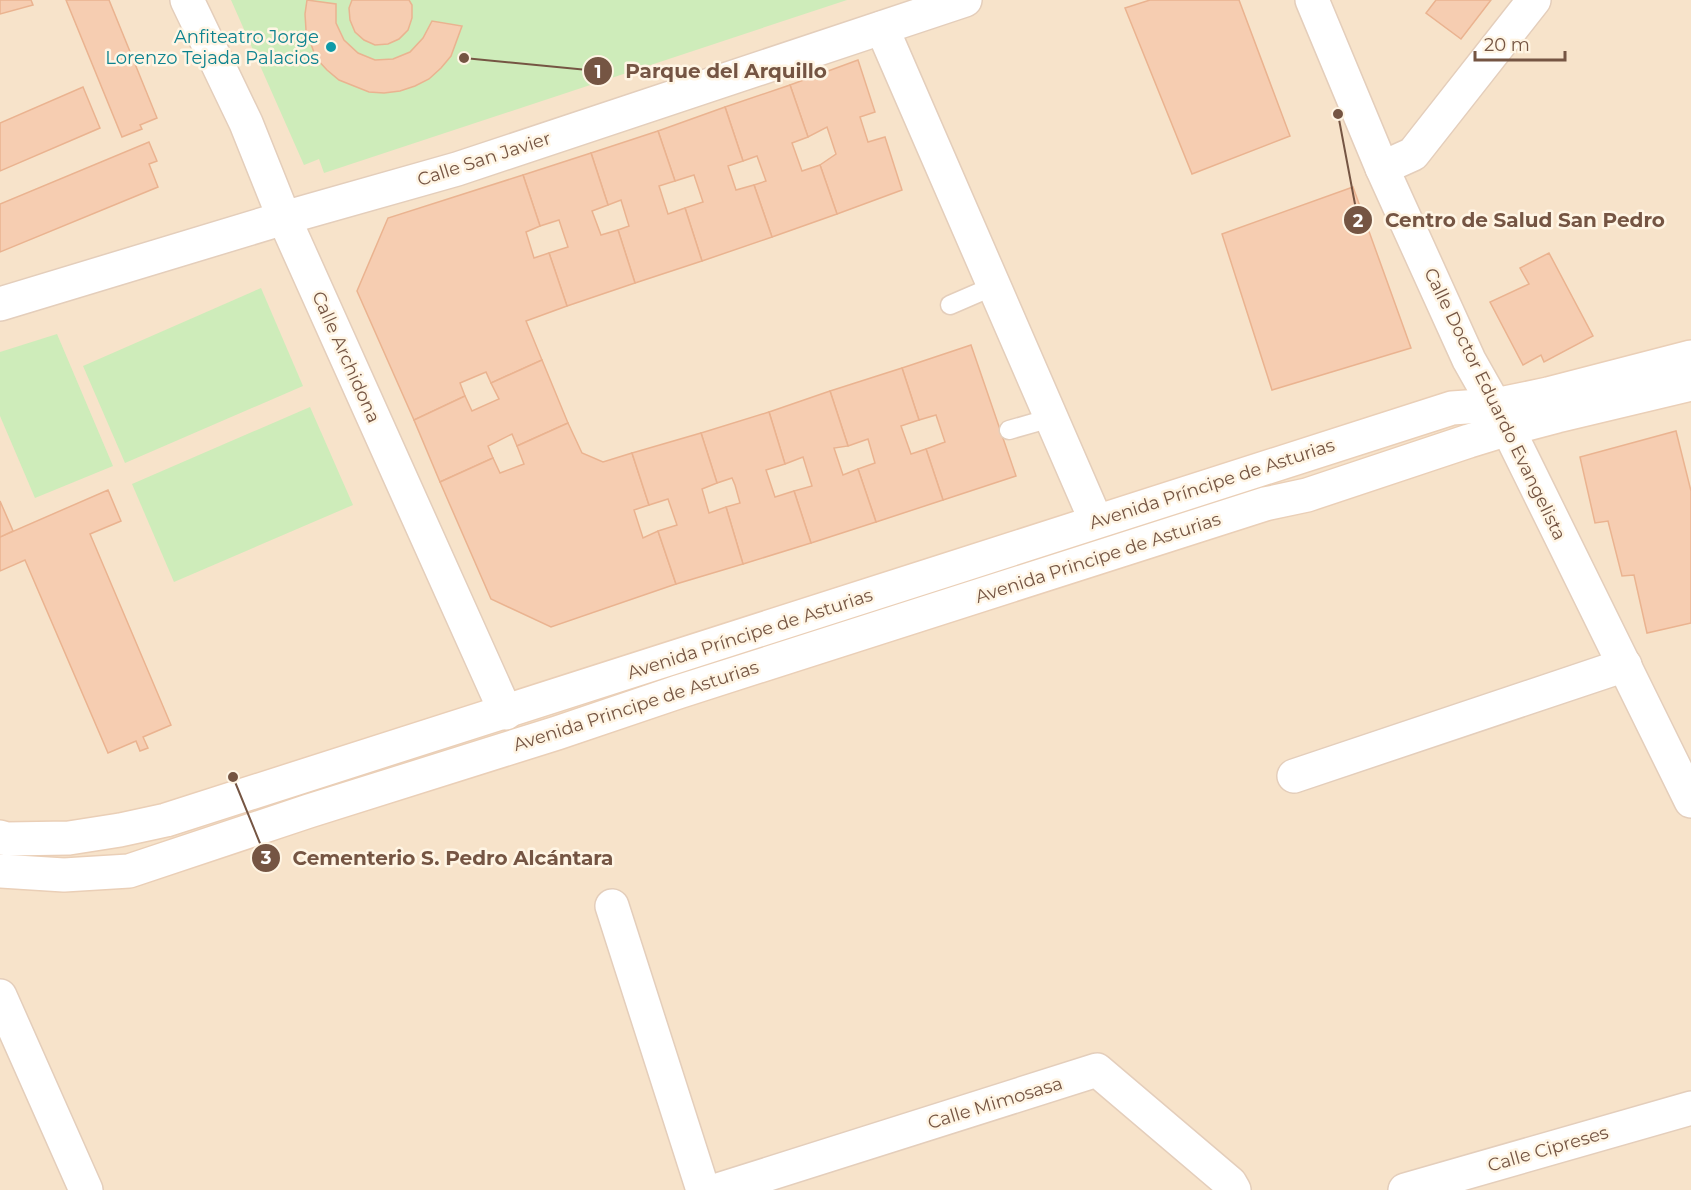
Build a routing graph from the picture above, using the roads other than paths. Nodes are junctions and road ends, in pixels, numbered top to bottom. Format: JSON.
{"nodes":[{"id":1,"x":187,"y":0,"type":"edge"},
{"id":2,"x":965,"y":0,"type":"edge"},
{"id":3,"x":1312,"y":0,"type":"edge"},
{"id":4,"x":1534,"y":0,"type":"edge"},
{"id":5,"x":882,"y":28,"type":"junction"},
{"id":6,"x":1382,"y":168,"type":"junction"},
{"id":7,"x":284,"y":218,"type":"junction"},
{"id":8,"x":994,"y":286,"type":"junction"},
{"id":9,"x":0,"y":304,"type":"edge"},
{"id":10,"x":950,"y":305,"type":"dead end"},
{"id":11,"x":1691,"y":357,"type":"edge"},
{"id":12,"x":1691,"y":384,"type":"edge"},
{"id":13,"x":1502,"y":417,"type":"junction"},
{"id":14,"x":1051,"y":418,"type":"junction"},
{"id":15,"x":1009,"y":430,"type":"dead end"},
{"id":16,"x":1266,"y":504,"type":"joint"},
{"id":17,"x":1096,"y":521,"type":"junction"},
{"id":18,"x":1625,"y":665,"type":"junction"},
{"id":19,"x":506,"y":713,"type":"junction"},
{"id":20,"x":1294,"y":776,"type":"dead end"},
{"id":21,"x":1691,"y":801,"type":"edge"},
{"id":22,"x":2,"y":832,"type":"edge"},
{"id":23,"x":1,"y":875,"type":"edge"},
{"id":24,"x":612,"y":906,"type":"dead end"},
{"id":25,"x":0,"y":996,"type":"edge"},
{"id":26,"x":1691,"y":1108,"type":"edge"},
{"id":27,"x":86,"y":1190,"type":"edge"},
{"id":28,"x":703,"y":1190,"type":"edge"},
{"id":29,"x":718,"y":1190,"type":"edge"},
{"id":30,"x":1234,"y":1190,"type":"edge"},
{"id":31,"x":1405,"y":1190,"type":"edge"}],
"edges":[{"from":1,"to":7,"type":"street","name":"Calle Archidona"},
{"from":2,"to":5,"type":"street","name":"Calle San Javier"},
{"from":3,"to":6,"type":"street","name":"Calle Doctor Eduardo Evangelista"},
{"from":4,"to":6,"type":"street"},
{"from":5,"to":7,"type":"street","name":"Calle San Javier"},
{"from":5,"to":8,"type":"street"},
{"from":6,"to":13,"type":"street","name":"Calle Doctor Eduardo Evangelista"},
{"from":7,"to":9,"type":"street","name":"Calle San Javier"},
{"from":7,"to":19,"type":"street","name":"Calle Archidona"},
{"from":8,"to":10,"type":"lane"},
{"from":8,"to":14,"type":"street"},
{"from":11,"to":13,"type":"street"},
{"from":12,"to":13,"type":"street"},
{"from":13,"to":16,"type":"street","name":"Avenida Príncipe de Asturias"},
{"from":13,"to":17,"type":"street","name":"Avenida Príncipe de Asturias"},
{"from":13,"to":18,"type":"street","name":"Calle Doctor Eduardo Evangelista"},
{"from":14,"to":15,"type":"lane"},
{"from":14,"to":17,"type":"street"},
{"from":16,"to":23,"type":"street","name":"Avenida Principe de Asturias"},
{"from":17,"to":19,"type":"street","name":"Avenida Príncipe de Asturias"},
{"from":18,"to":20,"type":"street"},
{"from":18,"to":21,"type":"street","name":"Calle Doctor Eduardo Evangelista"},
{"from":19,"to":22,"type":"street","name":"Avenida Príncipe de Asturias"},
{"from":22,"to":23,"type":"street"},
{"from":24,"to":28,"type":"street"},
{"from":25,"to":27,"type":"street"},
{"from":26,"to":31,"type":"street","name":"Calle Cipreses"},
{"from":29,"to":30,"type":"street","name":"Calle Mimosasa"}]}
